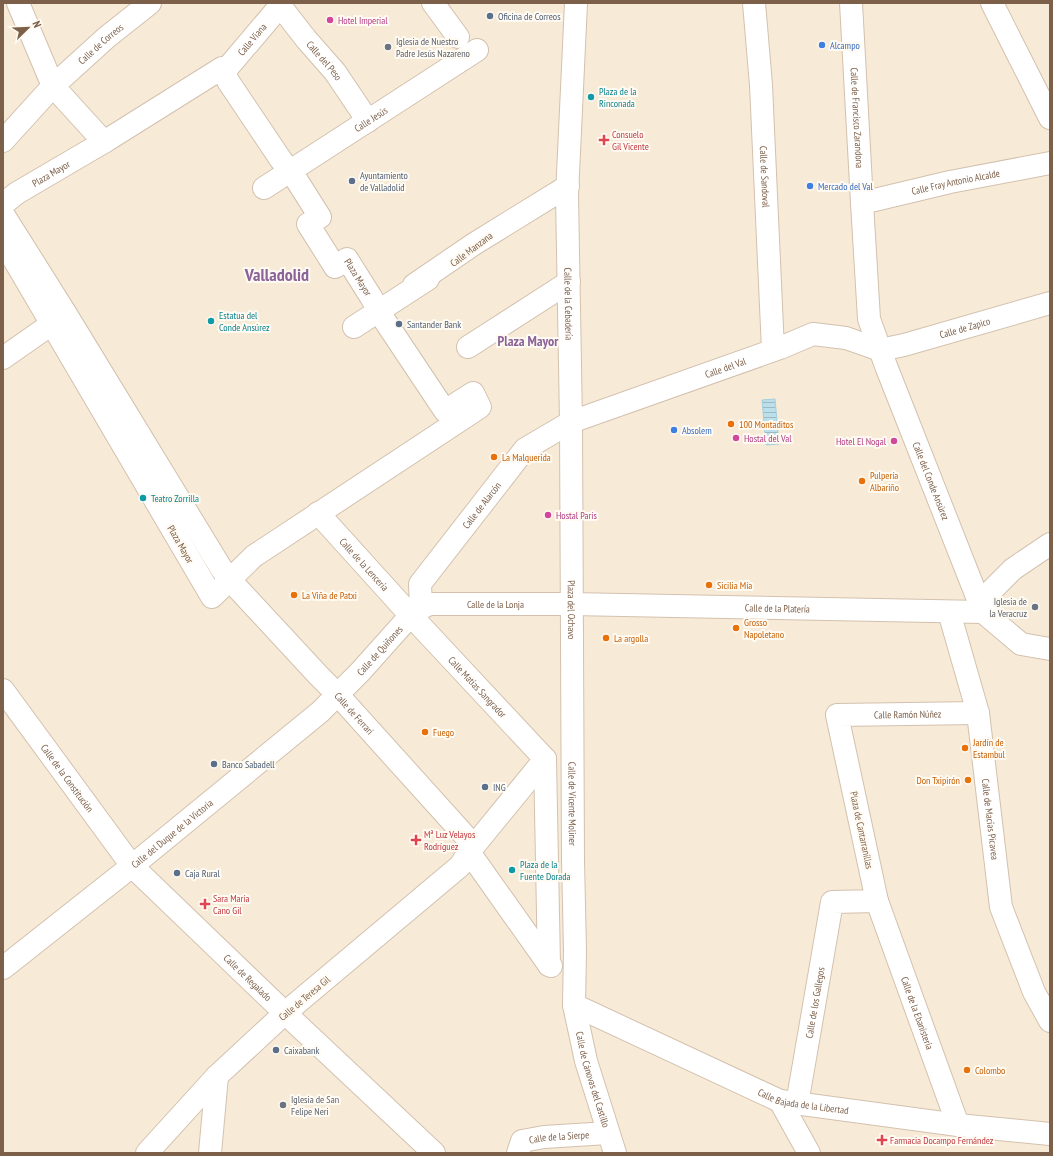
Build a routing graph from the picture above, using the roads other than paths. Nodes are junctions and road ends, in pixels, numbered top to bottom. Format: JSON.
{"nodes":[{"id":1,"x":18,"y":3,"type":"edge"},
{"id":2,"x":150,"y":3,"type":"edge"},
{"id":3,"x":432,"y":3,"type":"edge"},
{"id":4,"x":576,"y":3,"type":"edge"},
{"id":5,"x":754,"y":3,"type":"edge"},
{"id":6,"x":851,"y":3,"type":"edge"},
{"id":7,"x":992,"y":3,"type":"edge"},
{"id":8,"x":279,"y":4,"type":"edge"},
{"id":9,"x":458,"y":37,"type":"dead end"},
{"id":10,"x":478,"y":50,"type":"dead end"},
{"id":11,"x":224,"y":72,"type":"junction"},
{"id":12,"x":53,"y":86,"type":"junction"},
{"id":13,"x":1050,"y":118,"type":"edge"},
{"id":14,"x":368,"y":121,"type":"junction"},
{"id":15,"x":3,"y":141,"type":"edge"},
{"id":16,"x":104,"y":142,"type":"junction"},
{"id":17,"x":1050,"y":163,"type":"edge"},
{"id":18,"x":289,"y":171,"type":"junction"},
{"id":19,"x":568,"y":186,"type":"junction"},
{"id":20,"x":264,"y":188,"type":"dead end"},
{"id":21,"x":862,"y":203,"type":"junction"},
{"id":22,"x":3,"y":204,"type":"edge"},
{"id":23,"x":3,"y":214,"type":"edge"},
{"id":24,"x":3,"y":242,"type":"edge"},
{"id":25,"x":474,"y":244,"type":"junction"},
{"id":26,"x":568,"y":282,"type":"junction"},
{"id":27,"x":414,"y":285,"type":"dead end"},
{"id":28,"x":1050,"y":303,"type":"edge"},
{"id":29,"x":379,"y":311,"type":"junction"},
{"id":30,"x":58,"y":319,"type":"junction"},
{"id":31,"x":354,"y":327,"type":"dead end"},
{"id":32,"x":468,"y":347,"type":"dead end"},
{"id":33,"x":773,"y":350,"type":"junction"},
{"id":34,"x":880,"y":350,"type":"junction"},
{"id":35,"x":3,"y":358,"type":"edge"},
{"id":36,"x":571,"y":422,"type":"junction"},
{"id":37,"x":318,"y":514,"type":"junction"},
{"id":38,"x":1050,"y":544,"type":"edge"},
{"id":39,"x":571,"y":568,"type":"joint"},
{"id":40,"x":230,"y":579,"type":"junction"},
{"id":41,"x":571,"y":604,"type":"junction"},
{"id":42,"x":416,"y":612,"type":"junction"},
{"id":43,"x":949,"y":612,"type":"junction"},
{"id":44,"x":983,"y":612,"type":"junction"},
{"id":45,"x":1050,"y":649,"type":"edge"},
{"id":46,"x":572,"y":651,"type":"joint"},
{"id":47,"x":3,"y":690,"type":"edge"},
{"id":48,"x":338,"y":695,"type":"junction"},
{"id":49,"x":978,"y":713,"type":"junction"},
{"id":50,"x":837,"y":715,"type":"joint"},
{"id":51,"x":545,"y":759,"type":"junction"},
{"id":52,"x":469,"y":852,"type":"junction"},
{"id":53,"x":132,"y":866,"type":"junction"},
{"id":54,"x":877,"y":901,"type":"junction"},
{"id":55,"x":549,"y":965,"type":"junction"},
{"id":56,"x":3,"y":968,"type":"edge"},
{"id":57,"x":575,"y":977,"type":"junction"},
{"id":58,"x":574,"y":1005,"type":"junction"},
{"id":59,"x":284,"y":1013,"type":"junction"},
{"id":60,"x":1050,"y":1021,"type":"edge"},
{"id":61,"x":217,"y":1076,"type":"junction"},
{"id":62,"x":788,"y":1102,"type":"junction"},
{"id":63,"x":958,"y":1124,"type":"junction"},
{"id":64,"x":608,"y":1132,"type":"junction"},
{"id":65,"x":1050,"y":1134,"type":"edge"},
{"id":66,"x":147,"y":1153,"type":"edge"},
{"id":67,"x":210,"y":1153,"type":"edge"},
{"id":68,"x":434,"y":1153,"type":"edge"},
{"id":69,"x":518,"y":1153,"type":"edge"},
{"id":70,"x":615,"y":1153,"type":"edge"},
{"id":71,"x":809,"y":1153,"type":"edge"}],
"edges":[{"from":1,"to":12,"type":"street"},
{"from":2,"to":12,"type":"street","name":"Calle de Correos"},
{"from":3,"to":9,"type":"street"},
{"from":4,"to":19,"type":"street"},
{"from":5,"to":33,"type":"street","name":"Calle de Sandoval"},
{"from":6,"to":21,"type":"street","name":"Calle de Francisco Zarandona"},
{"from":7,"to":13,"type":"street"},
{"from":8,"to":11,"type":"street","name":"Calle Viana"},
{"from":8,"to":14,"type":"street","name":"Calle del Peso"},
{"from":10,"to":14,"type":"street","name":"Calle Jesús"},
{"from":11,"to":16,"type":"street","name":"Plaza Mayor"},
{"from":11,"to":18,"type":"street","name":"Plaza Mayor"},
{"from":12,"to":15,"type":"street","name":"Calle de Correos"},
{"from":12,"to":16,"type":"street"},
{"from":14,"to":18,"type":"street","name":"Calle Jesús"},
{"from":16,"to":22,"type":"street","name":"Plaza Mayor"},
{"from":17,"to":21,"type":"street","name":"Calle Fray Antonio Alcalde"},
{"from":18,"to":20,"type":"street","name":"Calle Jesús"},
{"from":18,"to":29,"type":"street","name":"Plaza Mayor"},
{"from":19,"to":25,"type":"street","name":"Calle Manzana"},
{"from":19,"to":26,"type":"street","name":"Calle de la Cebadería"},
{"from":21,"to":34,"type":"street","name":"Calle de Francisco Zarandona"},
{"from":23,"to":30,"type":"street","name":"Plaza Mayor"},
{"from":24,"to":30,"type":"street","name":"Plaza Mayor"},
{"from":25,"to":27,"type":"street"},
{"from":25,"to":29,"type":"street","name":"Calle Manzana"},
{"from":26,"to":32,"type":"street"},
{"from":26,"to":36,"type":"street","name":"Calle de la Cebadería"},
{"from":28,"to":34,"type":"street","name":"Calle de Zapico"},
{"from":29,"to":31,"type":"street","name":"Calle Manzana"},
{"from":29,"to":37,"type":"street","name":"Plaza Mayor"},
{"from":30,"to":35,"type":"street"},
{"from":30,"to":40,"type":"street","name":"Plaza Mayor"},
{"from":33,"to":34,"type":"street","name":"Calle del Val"},
{"from":33,"to":36,"type":"street","name":"Calle del Val"},
{"from":34,"to":44,"type":"street","name":"Calle del Conde Ansúrez"},
{"from":36,"to":39,"type":"street","name":"Calle de la Cebadería"},
{"from":36,"to":42,"type":"street","name":"Calle de Alarcón"},
{"from":37,"to":40,"type":"street","name":"Plaza Mayor"},
{"from":37,"to":42,"type":"street","name":"Calle de la Lencería"},
{"from":38,"to":44,"type":"street"},
{"from":39,"to":41,"type":"street","name":"Plaza del Ochavo"},
{"from":40,"to":48,"type":"street","name":"Calle de Ferrari"},
{"from":41,"to":42,"type":"street","name":"Calle de la Lonja"},
{"from":41,"to":43,"type":"street","name":"Calle de la Platería"},
{"from":41,"to":46,"type":"street","name":"Plaza del Ochavo"},
{"from":42,"to":48,"type":"street","name":"Calle de Quiñones"},
{"from":42,"to":51,"type":"street","name":"Calle Matías Sangrador"},
{"from":43,"to":44,"type":"street","name":"Calle de la Platería"},
{"from":43,"to":49,"type":"street","name":"Calle de Macías Picavea"},
{"from":44,"to":45,"type":"street"},
{"from":46,"to":57,"type":"street","name":"Calle de Vicente Moliner"},
{"from":47,"to":53,"type":"street","name":"Calle de la Constitución"},
{"from":48,"to":52,"type":"street","name":"Calle de Ferrari"},
{"from":48,"to":53,"type":"street","name":"Calle del Duque de la Victoria"},
{"from":49,"to":50,"type":"street","name":"Calle Ramón Núñez"},
{"from":49,"to":60,"type":"street","name":"Calle de Macías Picavea"},
{"from":50,"to":54,"type":"street","name":"Plaza de Cantarranillas"},
{"from":51,"to":52,"type":"street"},
{"from":51,"to":55,"type":"street"},
{"from":52,"to":55,"type":"street"},
{"from":52,"to":59,"type":"street","name":"Calle de Teresa Gil"},
{"from":53,"to":56,"type":"street","name":"Calle del Duque de la Victoria"},
{"from":53,"to":59,"type":"street","name":"Calle de Regalado"},
{"from":54,"to":62,"type":"street","name":"Calle de los Gallegos"},
{"from":54,"to":63,"type":"street","name":"Calle de la Ebanistería"},
{"from":55,"to":57,"type":"street"},
{"from":57,"to":58,"type":"street","name":"Calle de Vicente Moliner"},
{"from":58,"to":62,"type":"street","name":"Calle Bajada de la Libertad"},
{"from":58,"to":64,"type":"street","name":"Calle de Cánovas del Castillo"},
{"from":59,"to":61,"type":"street","name":"Calle de Teresa Gil"},
{"from":59,"to":68,"type":"street","name":"Calle de Regalado"},
{"from":61,"to":66,"type":"street","name":"Calle de Teresa Gil"},
{"from":61,"to":67,"type":"street"},
{"from":62,"to":63,"type":"street","name":"Calle Bajada de la Libertad"},
{"from":62,"to":71,"type":"street"},
{"from":63,"to":65,"type":"street","name":"Calle Bajada de la Libertad"},
{"from":64,"to":69,"type":"street","name":"Calle de la Sierpe"},
{"from":64,"to":70,"type":"street","name":"Calle de Cánovas del Castillo"}]}
